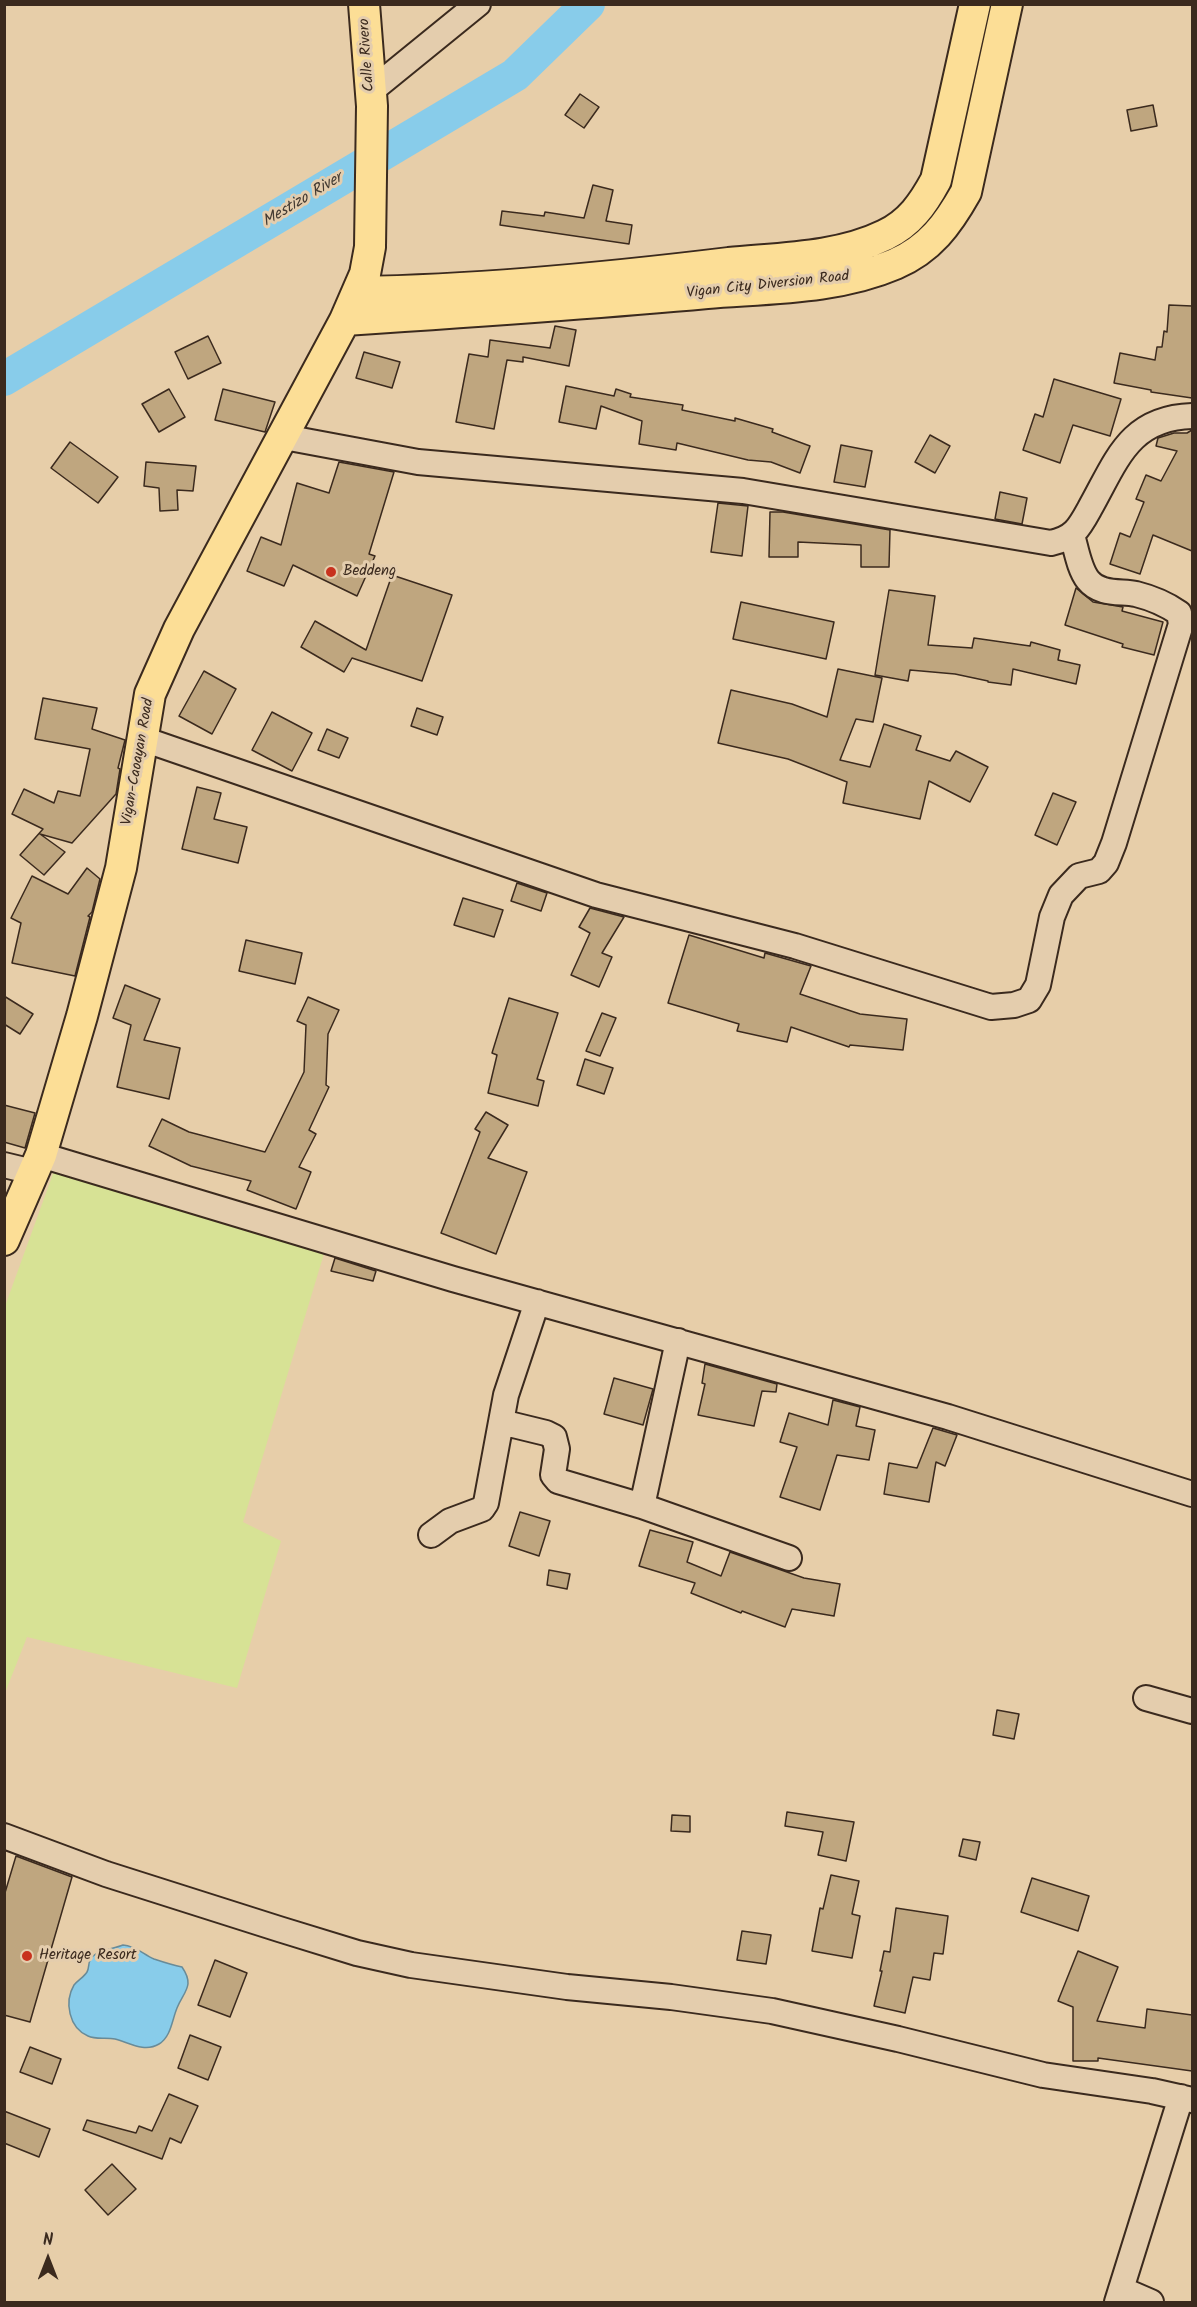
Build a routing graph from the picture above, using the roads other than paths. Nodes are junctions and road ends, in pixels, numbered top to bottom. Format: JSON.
{"nodes":[{"id":1,"x":364,"y":4,"type":"edge"},
{"id":2,"x":478,"y":4,"type":"edge"},
{"id":3,"x":975,"y":4,"type":"edge"},
{"id":4,"x":1006,"y":4,"type":"edge"},
{"id":5,"x":371,"y":99,"type":"junction"},
{"id":6,"x":370,"y":252,"type":"junction"},
{"id":7,"x":359,"y":292,"type":"junction"},
{"id":8,"x":422,"y":303,"type":"junction"},
{"id":9,"x":339,"y":333,"type":"junction"},
{"id":10,"x":1192,"y":416,"type":"edge"},
{"id":11,"x":284,"y":437,"type":"junction"},
{"id":12,"x":1071,"y":535,"type":"junction"},
{"id":13,"x":143,"y":739,"type":"junction"},
{"id":14,"x":37,"y":1164,"type":"junction"},
{"id":15,"x":4,"y":1165,"type":"edge"},
{"id":16,"x":4,"y":1240,"type":"edge"},
{"id":17,"x":537,"y":1302,"type":"junction"},
{"id":18,"x":678,"y":1341,"type":"junction"},
{"id":19,"x":501,"y":1422,"type":"junction"},
{"id":20,"x":1192,"y":1494,"type":"edge"},
{"id":21,"x":642,"y":1506,"type":"junction"},
{"id":22,"x":431,"y":1535,"type":"dead end"},
{"id":23,"x":789,"y":1558,"type":"dead end"},
{"id":24,"x":1146,"y":1698,"type":"dead end"},
{"id":25,"x":1192,"y":1711,"type":"edge"},
{"id":26,"x":4,"y":1836,"type":"edge"},
{"id":27,"x":1186,"y":2099,"type":"edge"},
{"id":28,"x":1119,"y":2296,"type":"edge"},
{"id":29,"x":1151,"y":2302,"type":"edge"}],
"edges":[{"from":1,"to":5,"type":"main road","name":"Calle Rivero"},
{"from":2,"to":5,"type":"street"},
{"from":3,"to":8,"type":"main road","name":"Vigan City Diversion Road"},
{"from":4,"to":8,"type":"main road","name":"Vigan City Diversion Road"},
{"from":5,"to":6,"type":"main road","name":"Calle Rivero"},
{"from":6,"to":7,"type":"main road","name":"Vigan-Caoayan Road"},
{"from":6,"to":8,"type":"main road"},
{"from":7,"to":8,"type":"main road","name":"Vigan City Diversion Road"},
{"from":7,"to":9,"type":"main road","name":"Vigan-Caoayan Road"},
{"from":8,"to":9,"type":"main road","name":"Vigan City Diversion Road"},
{"from":9,"to":11,"type":"main road","name":"Vigan-Caoayan Road"},
{"from":10,"to":12,"type":"street"},
{"from":11,"to":12,"type":"street"},
{"from":11,"to":13,"type":"main road","name":"Vigan-Caoayan Road"},
{"from":12,"to":13,"type":"street"},
{"from":13,"to":14,"type":"main road","name":"Vigan-Caoayan Road"},
{"from":14,"to":15,"type":"street"},
{"from":14,"to":16,"type":"main road","name":"Vigan-Caoayan Road"},
{"from":14,"to":17,"type":"street"},
{"from":17,"to":18,"type":"street"},
{"from":17,"to":19,"type":"street"},
{"from":18,"to":20,"type":"street"},
{"from":18,"to":21,"type":"street"},
{"from":19,"to":21,"type":"street"},
{"from":19,"to":22,"type":"street"},
{"from":21,"to":23,"type":"street"},
{"from":24,"to":25,"type":"street"},
{"from":26,"to":27,"type":"street"},
{"from":27,"to":28,"type":"street"},
{"from":28,"to":29,"type":"street"}]}
